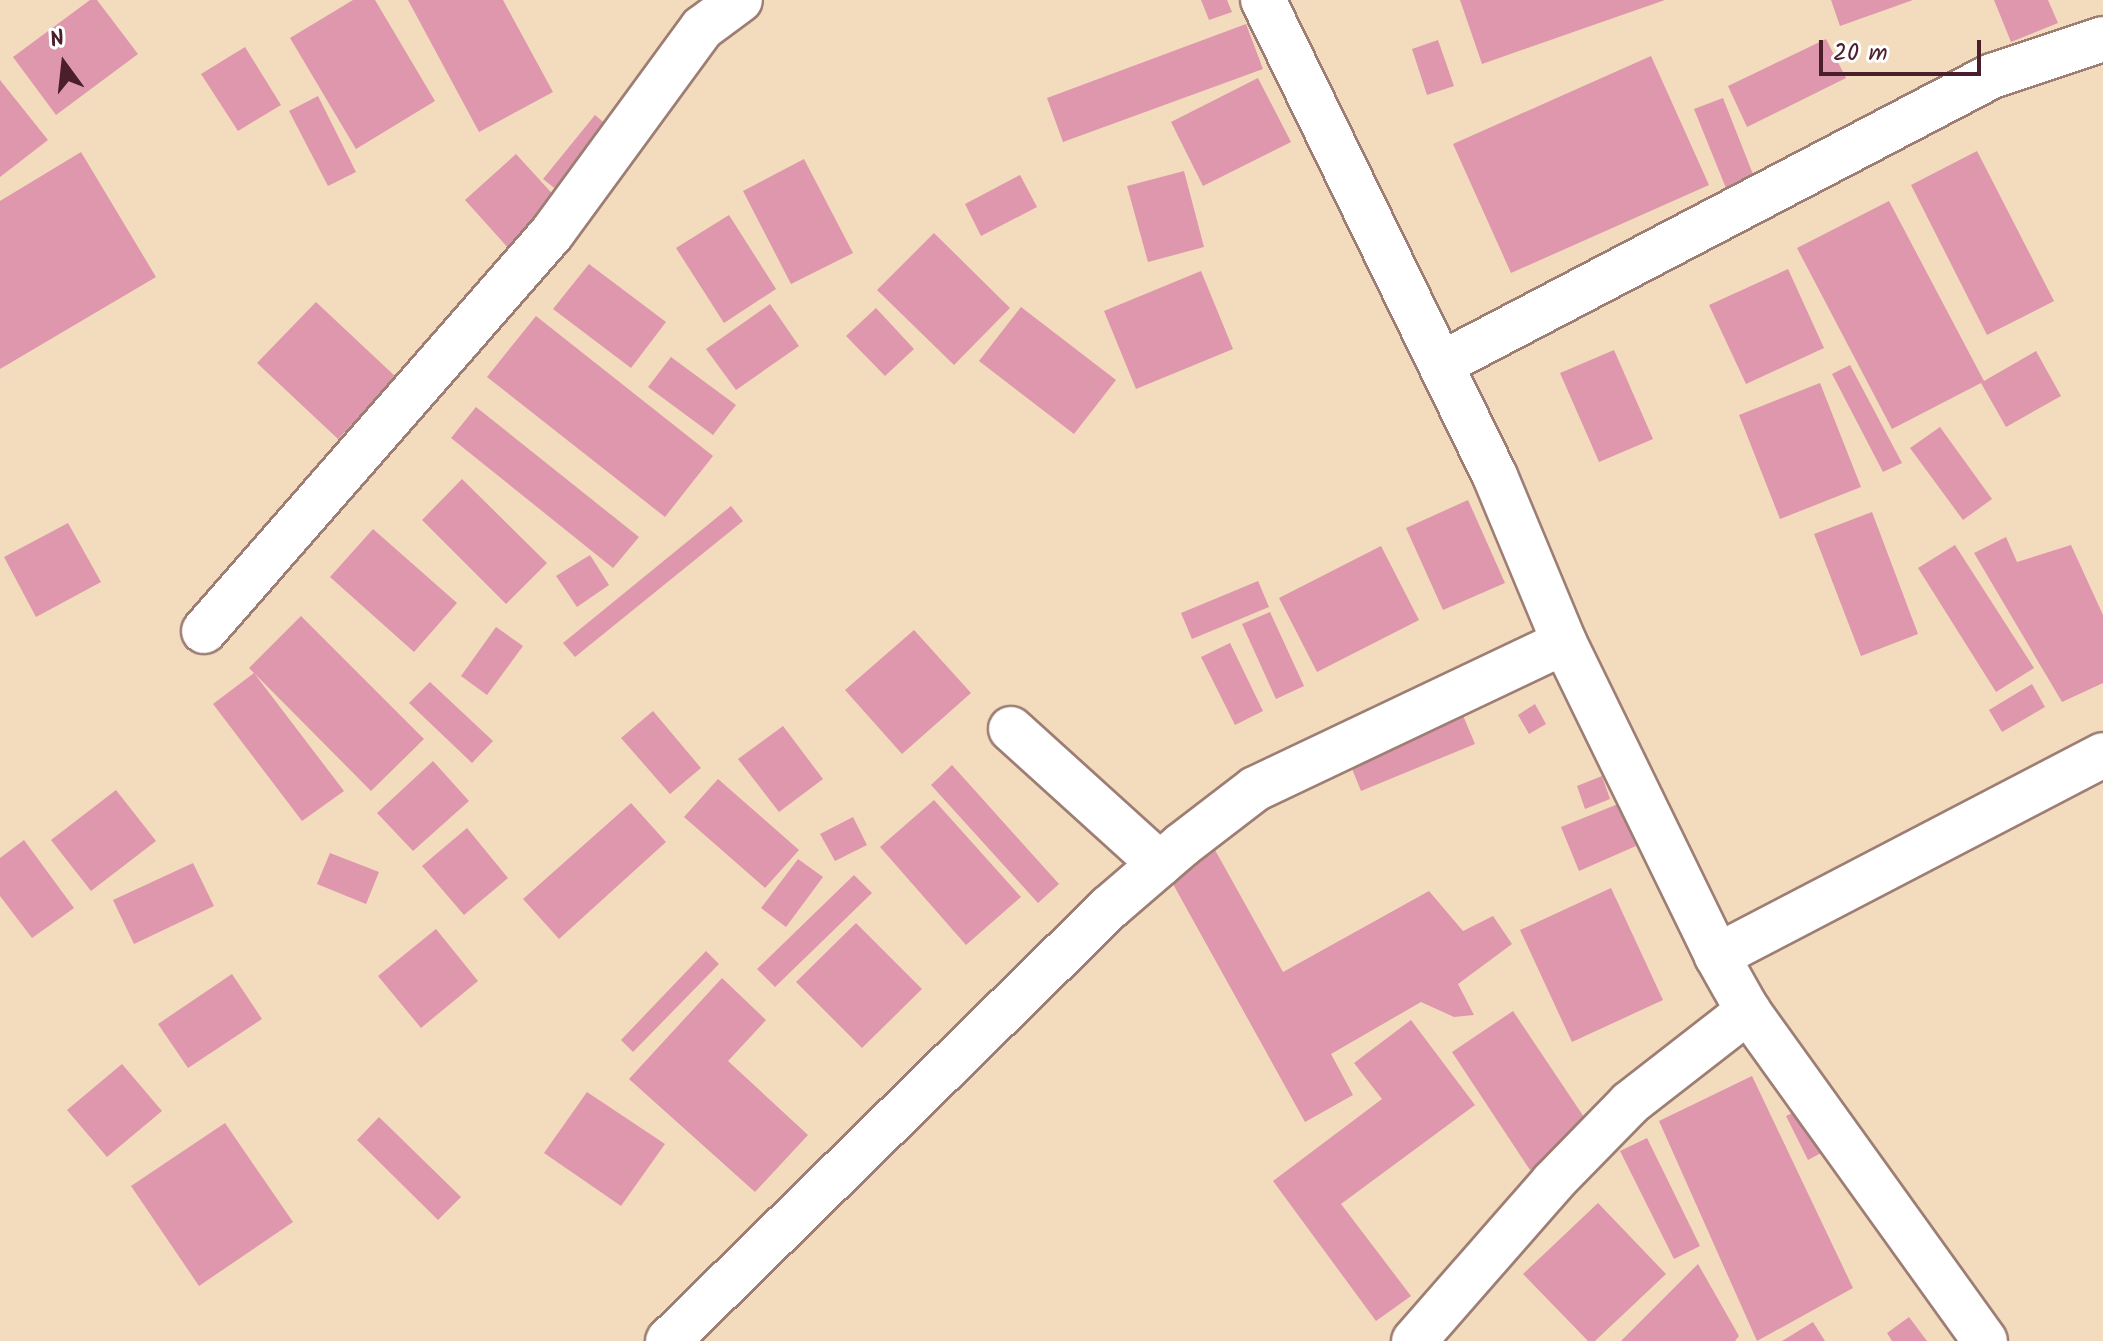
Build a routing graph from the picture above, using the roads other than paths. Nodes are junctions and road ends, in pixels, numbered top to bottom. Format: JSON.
{"nodes":[{"id":1,"x":740,"y":0,"type":"edge"},
{"id":2,"x":1263,"y":0,"type":"edge"},
{"id":3,"x":2103,"y":39,"type":"edge"},
{"id":4,"x":1441,"y":364,"type":"junction"},
{"id":5,"x":204,"y":631,"type":"dead end"},
{"id":6,"x":1564,"y":642,"type":"junction"},
{"id":7,"x":1011,"y":729,"type":"dead end"},
{"id":8,"x":2103,"y":755,"type":"edge"},
{"id":9,"x":1160,"y":864,"type":"junction"},
{"id":10,"x":1717,"y":956,"type":"junction"},
{"id":11,"x":1748,"y":1011,"type":"junction"},
{"id":12,"x":668,"y":1341,"type":"edge"},
{"id":13,"x":1414,"y":1341,"type":"edge"},
{"id":14,"x":1985,"y":1341,"type":"edge"}],
"edges":[{"from":1,"to":5,"type":"main road"},
{"from":2,"to":4,"type":"main road"},
{"from":3,"to":4,"type":"main road"},
{"from":4,"to":6,"type":"main road"},
{"from":6,"to":9,"type":"main road"},
{"from":6,"to":10,"type":"main road"},
{"from":7,"to":9,"type":"main road"},
{"from":8,"to":10,"type":"main road"},
{"from":9,"to":12,"type":"main road"},
{"from":10,"to":11,"type":"main road"},
{"from":11,"to":13,"type":"main road"},
{"from":11,"to":14,"type":"main road"}]}
